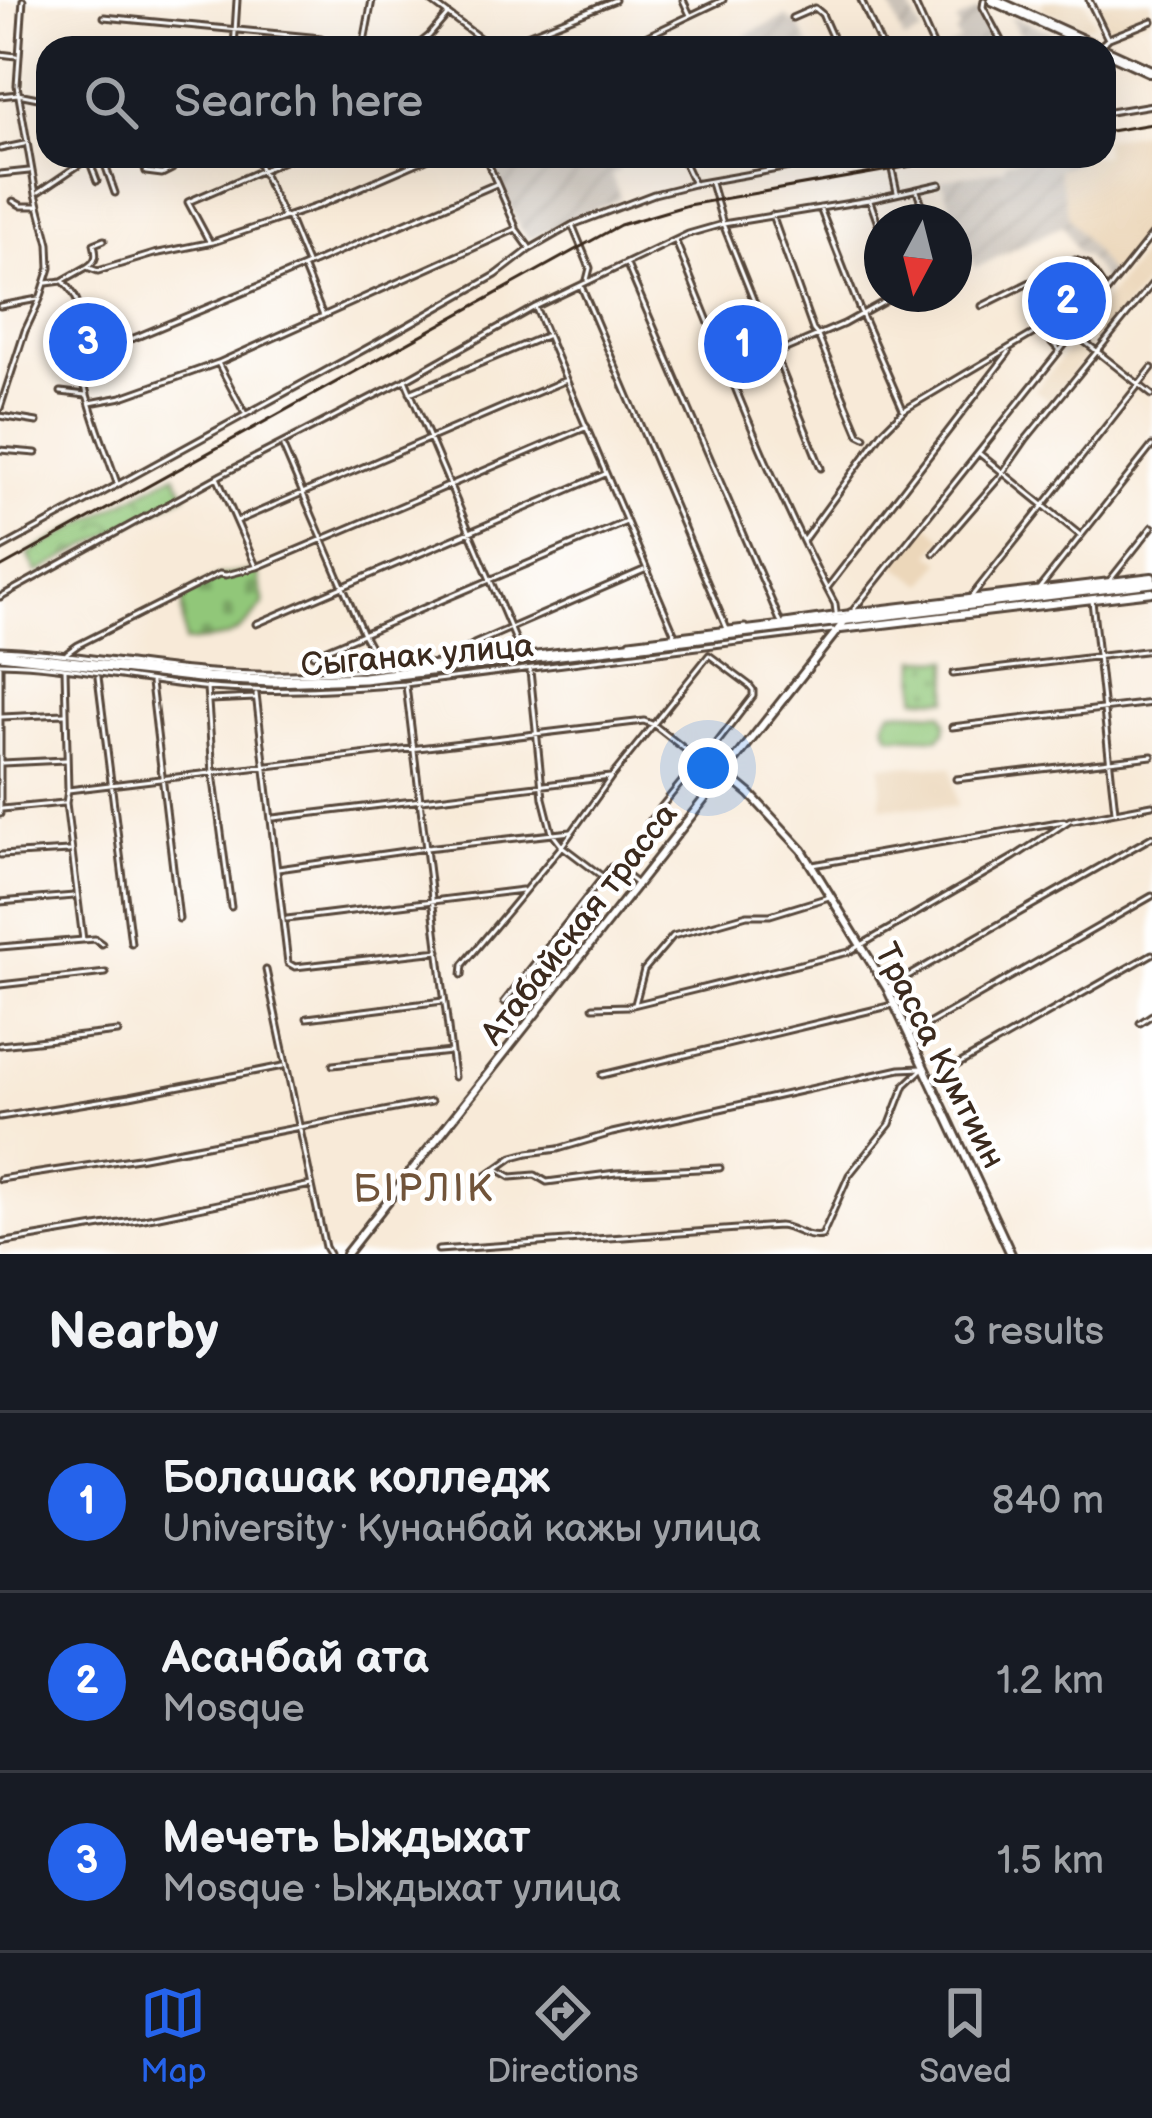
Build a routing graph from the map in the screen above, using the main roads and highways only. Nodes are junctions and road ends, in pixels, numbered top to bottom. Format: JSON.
{"nodes":[{"id":1,"x":988,"y":0,"type":"edge"},
{"id":2,"x":1079,"y":36,"type":"edge"},
{"id":3,"x":1116,"y":52,"type":"edge"},
{"id":4,"x":1152,"y":72,"type":"edge"},
{"id":5,"x":1152,"y":584,"type":"edge"},
{"id":6,"x":842,"y":620,"type":"junction"},
{"id":7,"x":0,"y":657,"type":"edge"},
{"id":8,"x":726,"y":774,"type":"junction"},
{"id":9,"x":346,"y":1254,"type":"edge"},
{"id":10,"x":1011,"y":1254,"type":"edge"}],
"edges":[{"from":1,"to":2,"type":"main road"},
{"from":3,"to":4,"type":"main road"},
{"from":5,"to":6,"type":"main road"},
{"from":5,"to":6,"type":"main road"},
{"from":5,"to":6,"type":"main road"},
{"from":6,"to":7,"type":"main road"},
{"from":6,"to":8,"type":"main road","name":"Атабайская трасса"},
{"from":8,"to":9,"type":"main road","name":"Атабайская трасса"},
{"from":8,"to":10,"type":"main road","name":"Трасса Кумтиин"}]}
